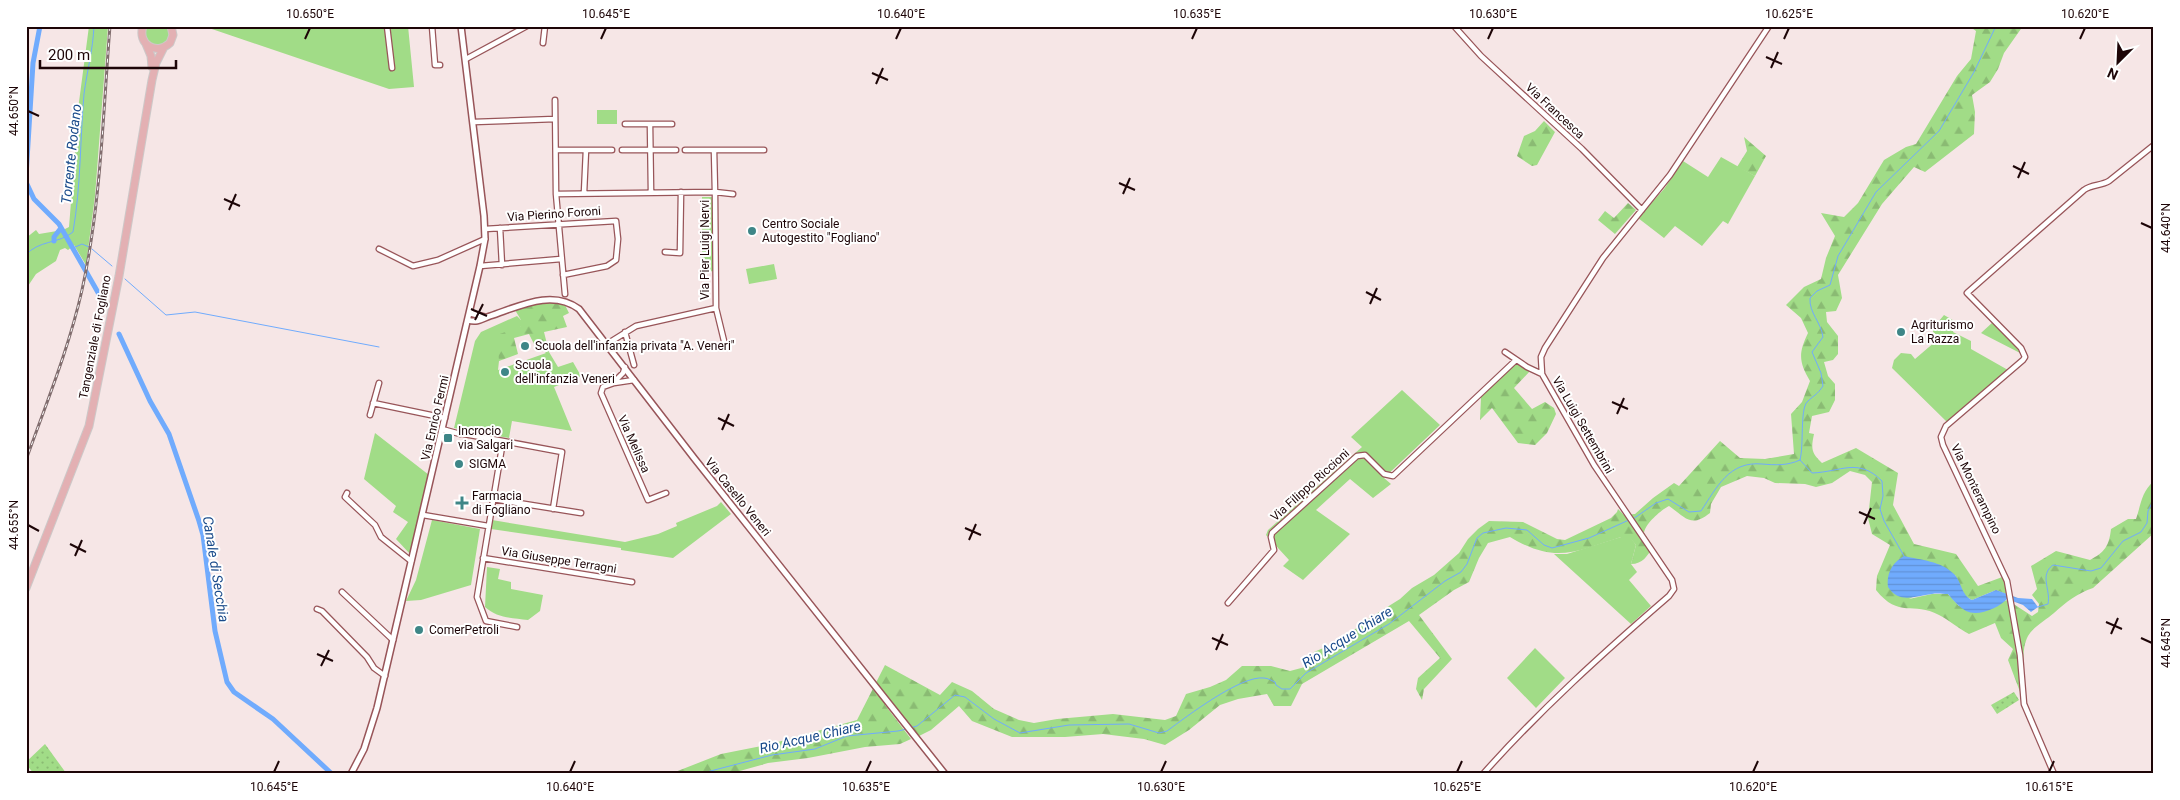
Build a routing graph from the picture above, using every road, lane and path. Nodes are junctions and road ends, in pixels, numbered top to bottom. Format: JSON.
{"nodes":[{"id":1,"x":143,"y":26,"type":"edge"},
{"id":2,"x":171,"y":26,"type":"edge"},
{"id":3,"x":387,"y":26,"type":"edge"},
{"id":4,"x":432,"y":26,"type":"edge"},
{"id":5,"x":461,"y":26,"type":"edge"},
{"id":6,"x":527,"y":26,"type":"edge"},
{"id":7,"x":545,"y":26,"type":"edge"},
{"id":8,"x":1454,"y":26,"type":"edge"},
{"id":9,"x":1769,"y":26,"type":"edge"},
{"id":10,"x":543,"y":43,"type":"dead end"},
{"id":11,"x":146,"y":44,"type":"junction"},
{"id":12,"x":164,"y":47,"type":"junction"},
{"id":13,"x":466,"y":59,"type":"junction"},
{"id":14,"x":440,"y":65,"type":"dead end"},
{"id":15,"x":392,"y":68,"type":"dead end"},
{"id":16,"x":152,"y":80,"type":"junction"},
{"id":17,"x":555,"y":100,"type":"dead end"},
{"id":18,"x":555,"y":118,"type":"junction"},
{"id":19,"x":474,"y":122,"type":"junction"},
{"id":20,"x":625,"y":124,"type":"dead end"},
{"id":21,"x":650,"y":124,"type":"junction"},
{"id":22,"x":672,"y":124,"type":"dead end"},
{"id":23,"x":2154,"y":145,"type":"edge"},
{"id":24,"x":556,"y":150,"type":"junction"},
{"id":25,"x":586,"y":150,"type":"junction"},
{"id":26,"x":612,"y":150,"type":"dead end"},
{"id":27,"x":622,"y":150,"type":"dead end"},
{"id":28,"x":651,"y":150,"type":"junction"},
{"id":29,"x":676,"y":150,"type":"dead end"},
{"id":30,"x":685,"y":150,"type":"dead end"},
{"id":31,"x":714,"y":150,"type":"junction"},
{"id":32,"x":764,"y":150,"type":"dead end"},
{"id":33,"x":651,"y":192,"type":"junction"},
{"id":34,"x":681,"y":192,"type":"junction"},
{"id":35,"x":715,"y":192,"type":"junction"},
{"id":36,"x":556,"y":194,"type":"junction"},
{"id":37,"x":584,"y":194,"type":"junction"},
{"id":38,"x":733,"y":194,"type":"dead end"},
{"id":39,"x":1642,"y":210,"type":"junction"},
{"id":40,"x":559,"y":224,"type":"junction"},
{"id":41,"x":500,"y":228,"type":"junction"},
{"id":42,"x":485,"y":229,"type":"junction"},
{"id":43,"x":484,"y":239,"type":"junction"},
{"id":44,"x":379,"y":249,"type":"dead end"},
{"id":45,"x":665,"y":252,"type":"dead end"},
{"id":46,"x":561,"y":259,"type":"junction"},
{"id":47,"x":502,"y":265,"type":"junction"},
{"id":48,"x":480,"y":266,"type":"junction"},
{"id":49,"x":563,"y":276,"type":"junction"},
{"id":50,"x":565,"y":294,"type":"dead end"},
{"id":51,"x":716,"y":308,"type":"junction"},
{"id":52,"x":470,"y":313,"type":"junction"},
{"id":53,"x":486,"y":317,"type":"junction"},
{"id":54,"x":468,"y":320,"type":"junction"},
{"id":55,"x":625,"y":332,"type":"junction"},
{"id":56,"x":607,"y":344,"type":"junction"},
{"id":57,"x":725,"y":345,"type":"dead end"},
{"id":58,"x":1505,"y":352,"type":"dead end"},
{"id":59,"x":1516,"y":360,"type":"junction"},
{"id":60,"x":634,"y":365,"type":"dead end"},
{"id":61,"x":625,"y":367,"type":"junction"},
{"id":62,"x":1542,"y":374,"type":"junction"},
{"id":63,"x":634,"y":380,"type":"junction"},
{"id":64,"x":378,"y":383,"type":"dead end"},
{"id":65,"x":614,"y":383,"type":"junction"},
{"id":66,"x":373,"y":403,"type":"junction"},
{"id":67,"x":370,"y":415,"type":"dead end"},
{"id":68,"x":445,"y":418,"type":"junction"},
{"id":69,"x":442,"y":430,"type":"junction"},
{"id":70,"x":503,"y":442,"type":"junction"},
{"id":71,"x":347,"y":493,"type":"dead end"},
{"id":72,"x":666,"y":493,"type":"dead end"},
{"id":73,"x":493,"y":498,"type":"junction"},
{"id":74,"x":553,"y":509,"type":"junction"},
{"id":75,"x":581,"y":513,"type":"dead end"},
{"id":76,"x":422,"y":515,"type":"junction"},
{"id":77,"x":488,"y":526,"type":"junction"},
{"id":78,"x":483,"y":558,"type":"junction"},
{"id":79,"x":411,"y":561,"type":"junction"},
{"id":80,"x":632,"y":582,"type":"dead end"},
{"id":81,"x":26,"y":588,"type":"edge"},
{"id":82,"x":342,"y":592,"type":"dead end"},
{"id":83,"x":1228,"y":603,"type":"dead end"},
{"id":84,"x":317,"y":608,"type":"dead end"},
{"id":85,"x":516,"y":627,"type":"dead end"},
{"id":86,"x":393,"y":640,"type":"junction"},
{"id":87,"x":385,"y":676,"type":"junction"},
{"id":88,"x":351,"y":774,"type":"edge"},
{"id":89,"x":945,"y":774,"type":"edge"},
{"id":90,"x":1483,"y":774,"type":"edge"},
{"id":91,"x":2054,"y":774,"type":"edge"}],
"edges":[{"from":1,"to":11,"type":"main road","name":"Tangenziale di Fogliano"},
{"from":2,"to":12,"type":"main road","name":"Tangenziale di Fogliano"},
{"from":3,"to":15,"type":"street"},
{"from":4,"to":14,"type":"street"},
{"from":5,"to":13,"type":"street","name":"Via Enrico Fermi"},
{"from":6,"to":13,"type":"street"},
{"from":7,"to":10,"type":"street"},
{"from":8,"to":39,"type":"street","name":"Via Francesca"},
{"from":9,"to":39,"type":"street","name":"Via Luigi Settembrini"},
{"from":11,"to":12,"type":"main road"},
{"from":11,"to":16,"type":"main road","name":"Tangenziale di Fogliano"},
{"from":12,"to":16,"type":"main road","name":"Tangenziale di Fogliano"},
{"from":13,"to":19,"type":"street","name":"Via Enrico Fermi"},
{"from":16,"to":81,"type":"main road","name":"Tangenziale di Fogliano"},
{"from":17,"to":18,"type":"street"},
{"from":18,"to":19,"type":"street"},
{"from":18,"to":24,"type":"street"},
{"from":19,"to":42,"type":"street","name":"Via Enrico Fermi"},
{"from":20,"to":21,"type":"street"},
{"from":21,"to":22,"type":"street"},
{"from":21,"to":28,"type":"street"},
{"from":23,"to":91,"type":"street","name":"Via Monterampino"},
{"from":24,"to":25,"type":"street"},
{"from":24,"to":36,"type":"street"},
{"from":25,"to":26,"type":"street"},
{"from":25,"to":37,"type":"street"},
{"from":27,"to":28,"type":"street"},
{"from":28,"to":29,"type":"street"},
{"from":28,"to":33,"type":"street"},
{"from":30,"to":31,"type":"street"},
{"from":31,"to":32,"type":"street"},
{"from":31,"to":35,"type":"street","name":"Via Pier Luigi Nervi"},
{"from":33,"to":34,"type":"street"},
{"from":33,"to":37,"type":"street"},
{"from":34,"to":35,"type":"street"},
{"from":34,"to":45,"type":"street"},
{"from":35,"to":38,"type":"street"},
{"from":35,"to":51,"type":"street","name":"Via Pier Luigi Nervi"},
{"from":36,"to":37,"type":"street"},
{"from":36,"to":40,"type":"street"},
{"from":39,"to":62,"type":"street","name":"Via Luigi Settembrini"},
{"from":40,"to":41,"type":"street","name":"Via Pierino Foroni"},
{"from":40,"to":46,"type":"street"},
{"from":40,"to":49,"type":"street","name":"Via Pierino Foroni"},
{"from":41,"to":42,"type":"street","name":"Via Pierino Foroni"},
{"from":41,"to":47,"type":"street"},
{"from":42,"to":43,"type":"street","name":"Via Enrico Fermi"},
{"from":43,"to":44,"type":"street"},
{"from":43,"to":48,"type":"street","name":"Via Enrico Fermi"},
{"from":46,"to":47,"type":"street"},
{"from":46,"to":49,"type":"street"},
{"from":47,"to":48,"type":"street"},
{"from":48,"to":52,"type":"street","name":"Via Enrico Fermi"},
{"from":49,"to":50,"type":"street"},
{"from":51,"to":55,"type":"street","name":"Via Pier Luigi Nervi"},
{"from":51,"to":57,"type":"street","name":"Via Pier Luigi Nervi"},
{"from":52,"to":53,"type":"street"},
{"from":52,"to":54,"type":"street","name":"Via Enrico Fermi"},
{"from":53,"to":54,"type":"street","name":"Via Casello Veneri"},
{"from":53,"to":56,"type":"street","name":"Via Casello Veneri"},
{"from":54,"to":68,"type":"street","name":"Via Enrico Fermi"},
{"from":55,"to":56,"type":"street","name":"Via Pier Luigi Nervi"},
{"from":55,"to":60,"type":"street"},
{"from":56,"to":61,"type":"street","name":"Via Casello Veneri"},
{"from":58,"to":59,"type":"street"},
{"from":59,"to":62,"type":"street"},
{"from":59,"to":83,"type":"street","name":"Via Filippo Riccioni"},
{"from":61,"to":63,"type":"street","name":"Via Casello Veneri"},
{"from":61,"to":65,"type":"street","name":"Via Melissa"},
{"from":62,"to":90,"type":"street","name":"Via Luigi Settembrini"},
{"from":63,"to":65,"type":"street"},
{"from":63,"to":89,"type":"street","name":"Via Casello Veneri"},
{"from":64,"to":66,"type":"street"},
{"from":65,"to":72,"type":"street","name":"Via Melissa"},
{"from":66,"to":67,"type":"street"},
{"from":66,"to":68,"type":"street"},
{"from":68,"to":69,"type":"street","name":"Via Enrico Fermi"},
{"from":69,"to":70,"type":"street"},
{"from":69,"to":76,"type":"street","name":"Via Enrico Fermi"},
{"from":70,"to":73,"type":"street","name":"Via Giuseppe Terragni"},
{"from":70,"to":74,"type":"street"},
{"from":71,"to":79,"type":"street"},
{"from":73,"to":74,"type":"street"},
{"from":73,"to":77,"type":"street","name":"Via Giuseppe Terragni"},
{"from":74,"to":75,"type":"street"},
{"from":76,"to":77,"type":"street"},
{"from":76,"to":79,"type":"street","name":"Via Enrico Fermi"},
{"from":77,"to":78,"type":"street","name":"Via Giuseppe Terragni"},
{"from":78,"to":80,"type":"street","name":"Via Giuseppe Terragni"},
{"from":78,"to":85,"type":"street","name":"Via Giuseppe Terragni"},
{"from":79,"to":86,"type":"street","name":"Via Enrico Fermi"},
{"from":82,"to":86,"type":"street"},
{"from":84,"to":87,"type":"street"},
{"from":86,"to":87,"type":"street","name":"Via Enrico Fermi"},
{"from":87,"to":88,"type":"street","name":"Via Enrico Fermi"}]}
